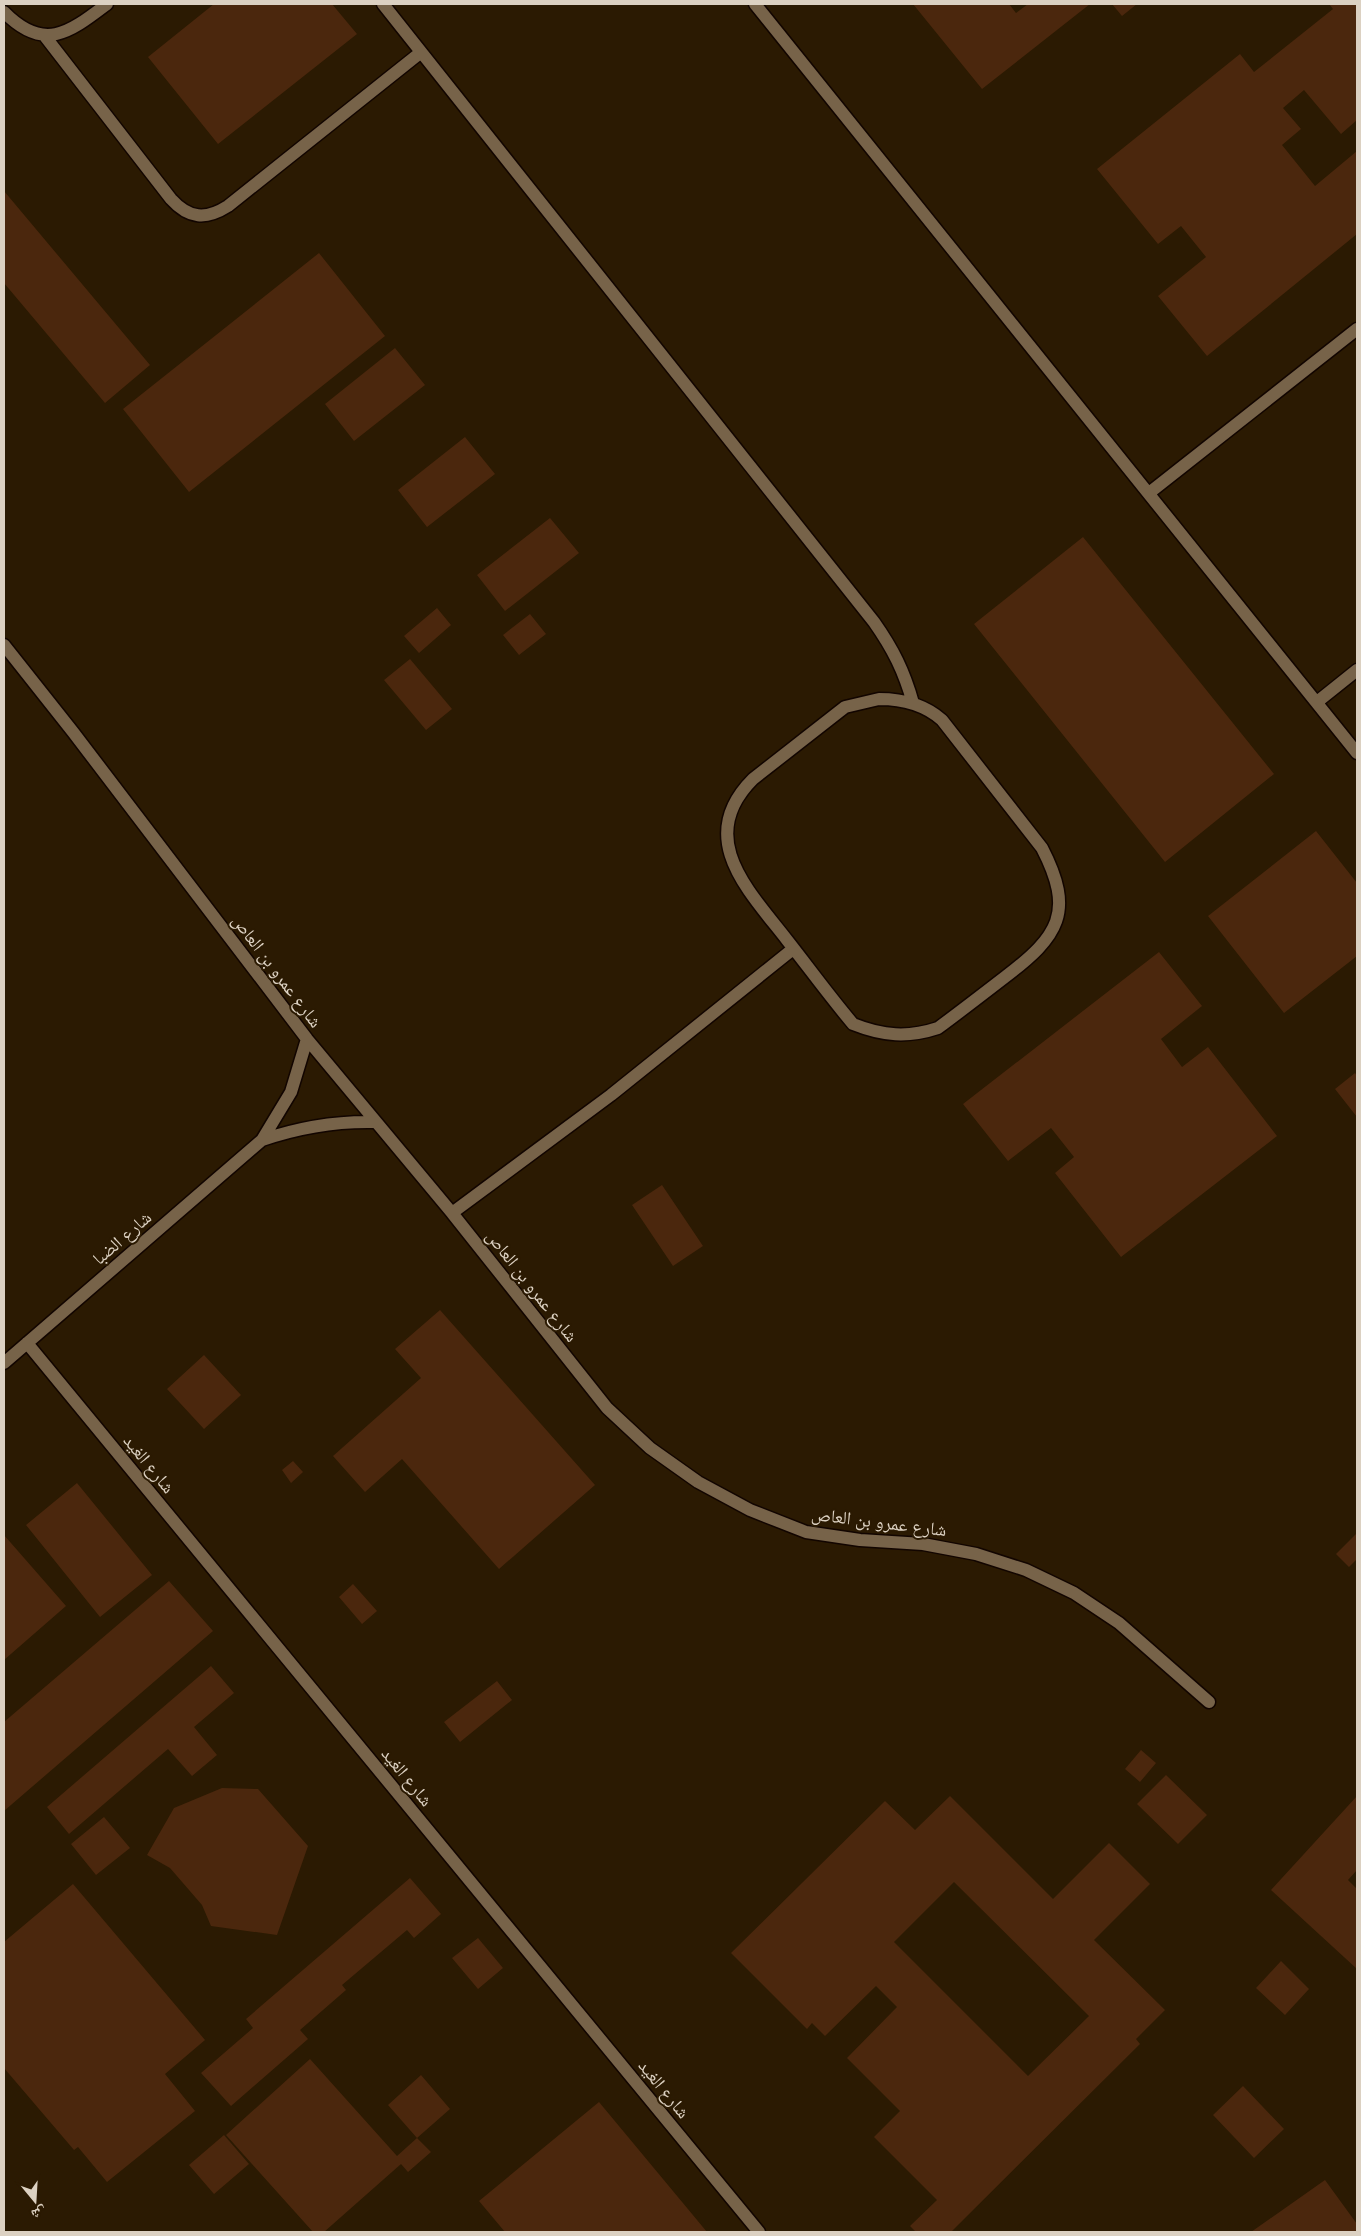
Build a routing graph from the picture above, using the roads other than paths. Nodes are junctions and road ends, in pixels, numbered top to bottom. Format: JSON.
{"nodes":[{"id":1,"x":107,"y":4,"type":"edge"},
{"id":2,"x":383,"y":4,"type":"edge"},
{"id":3,"x":755,"y":4,"type":"edge"},
{"id":4,"x":6,"y":20,"type":"edge"},
{"id":5,"x":44,"y":35,"type":"junction"},
{"id":6,"x":420,"y":53,"type":"junction"},
{"id":7,"x":1357,"y":329,"type":"edge"},
{"id":8,"x":1149,"y":493,"type":"junction"},
{"id":9,"x":4,"y":645,"type":"edge"},
{"id":10,"x":1357,"y":670,"type":"edge"},
{"id":11,"x":1317,"y":702,"type":"junction"},
{"id":12,"x":913,"y":703,"type":"junction"},
{"id":13,"x":1357,"y":753,"type":"edge"},
{"id":14,"x":794,"y":949,"type":"junction"},
{"id":15,"x":307,"y":1039,"type":"junction"},
{"id":16,"x":375,"y":1122,"type":"junction"},
{"id":17,"x":262,"y":1140,"type":"junction"},
{"id":18,"x":452,"y":1213,"type":"junction"},
{"id":19,"x":27,"y":1344,"type":"junction"},
{"id":20,"x":4,"y":1363,"type":"edge"},
{"id":21,"x":1209,"y":1702,"type":"dead end"},
{"id":22,"x":759,"y":2232,"type":"edge"}],
"edges":[{"from":1,"to":5,"type":"street"},
{"from":2,"to":6,"type":"street"},
{"from":3,"to":8,"type":"street"},
{"from":4,"to":5,"type":"street"},
{"from":5,"to":6,"type":"street"},
{"from":6,"to":12,"type":"street"},
{"from":7,"to":8,"type":"street"},
{"from":8,"to":11,"type":"street"},
{"from":9,"to":15,"type":"street","name":"شارع عمرو بن العاص"},
{"from":10,"to":11,"type":"street"},
{"from":11,"to":13,"type":"street"},
{"from":12,"to":14,"type":"street"},
{"from":12,"to":14,"type":"street"},
{"from":14,"to":18,"type":"street"},
{"from":15,"to":16,"type":"street","name":"شارع عمرو بن العاص"},
{"from":15,"to":17,"type":"street","name":"شارع الضبا"},
{"from":16,"to":17,"type":"street","name":"شارع الضبا"},
{"from":16,"to":18,"type":"street","name":"شارع عمرو بن العاص"},
{"from":17,"to":19,"type":"street","name":"شارع الضبا"},
{"from":18,"to":21,"type":"street","name":"شارع عمرو بن العاص"},
{"from":19,"to":20,"type":"street","name":"شارع الضبا"},
{"from":19,"to":22,"type":"street","name":"شارع الغيد"}]}
